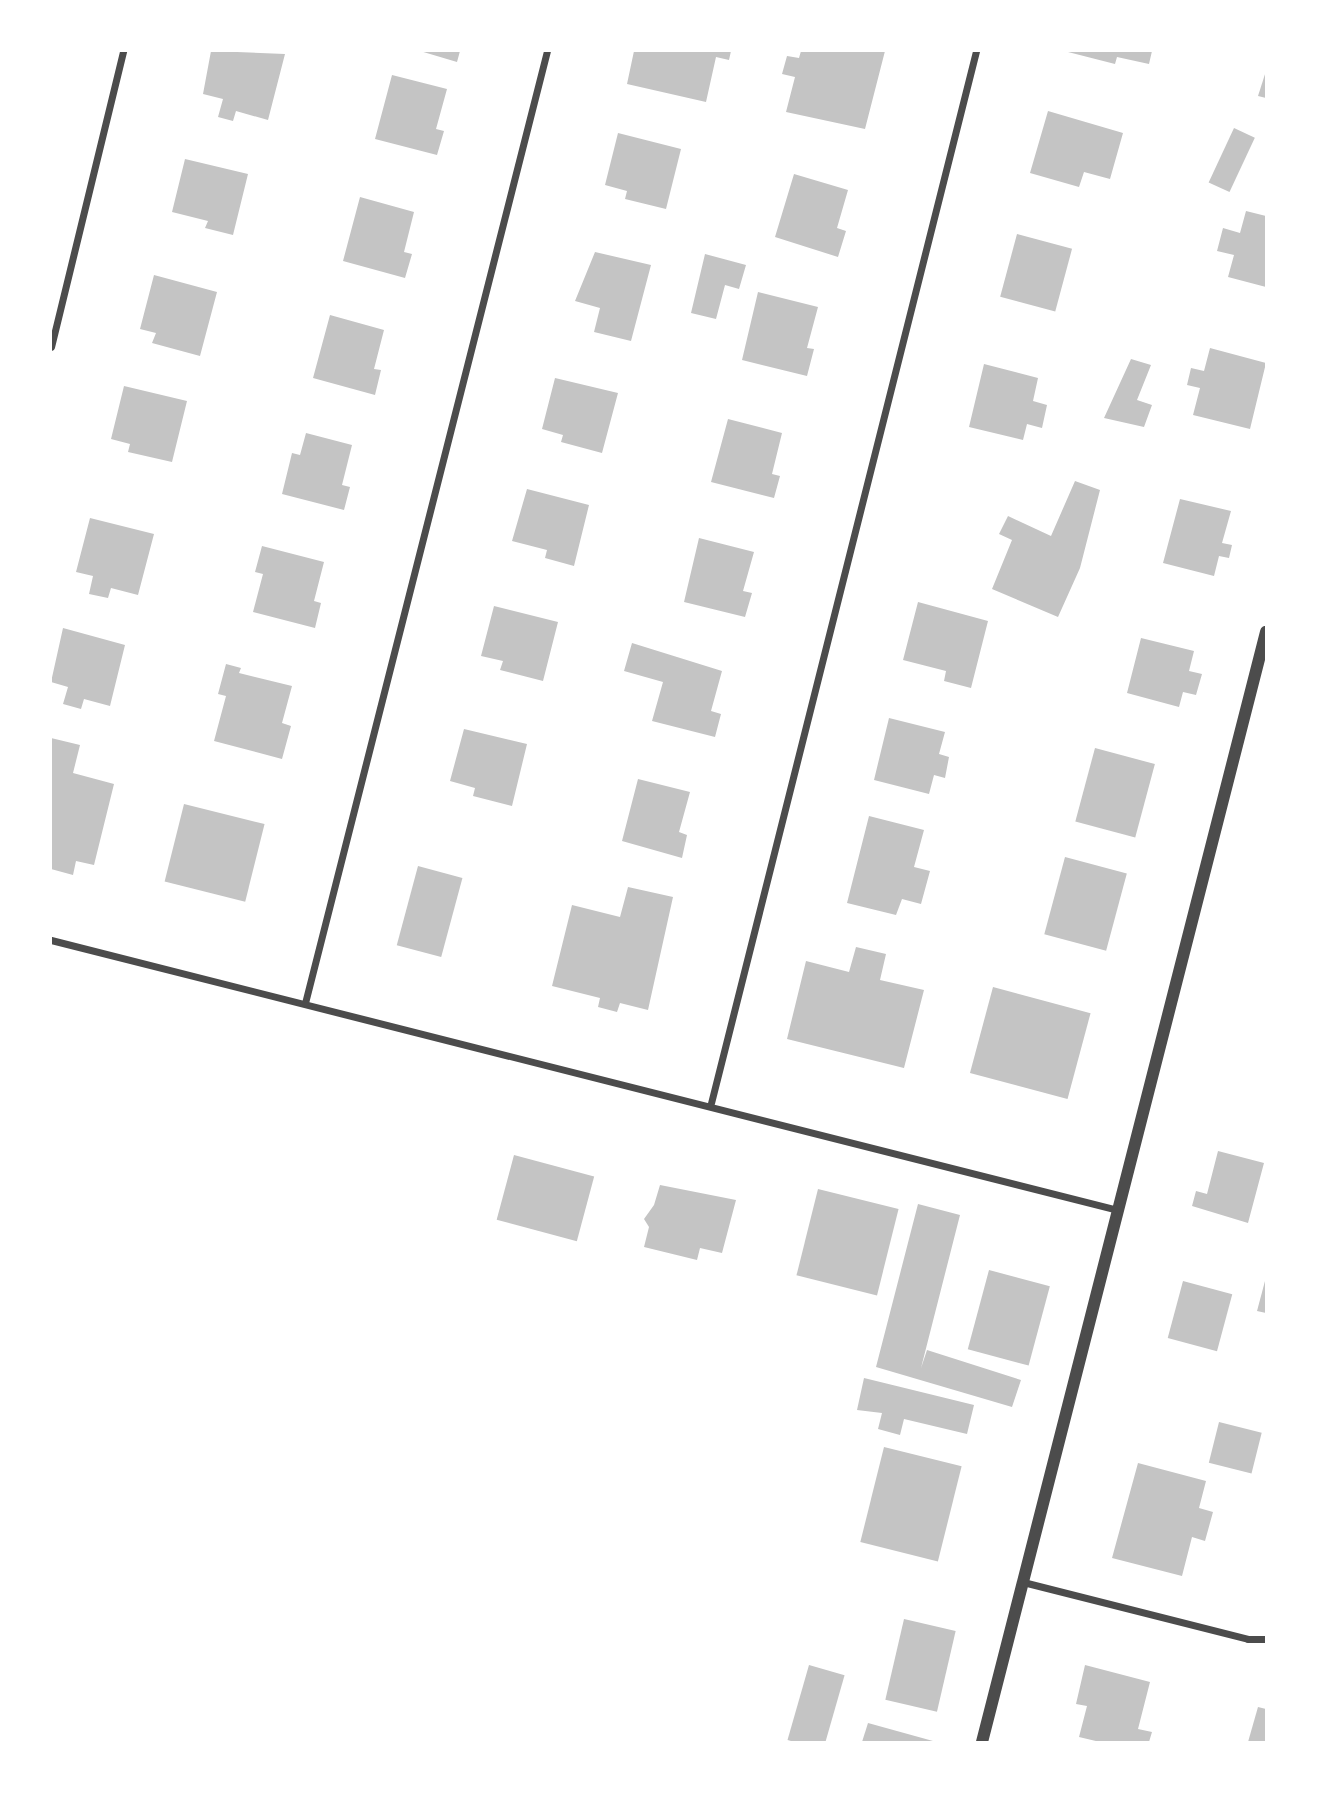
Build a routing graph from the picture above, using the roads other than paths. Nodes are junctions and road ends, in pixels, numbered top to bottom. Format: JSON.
{"nodes":[{"id":1,"x":122,"y":51,"type":"edge"},
{"id":2,"x":547,"y":51,"type":"edge"},
{"id":3,"x":976,"y":51,"type":"edge"},
{"id":4,"x":51,"y":347,"type":"edge"},
{"id":5,"x":1266,"y":632,"type":"edge"},
{"id":6,"x":51,"y":940,"type":"edge"},
{"id":7,"x":304,"y":1003,"type":"junction"},
{"id":8,"x":711,"y":1103,"type":"junction"},
{"id":9,"x":1118,"y":1210,"type":"junction"},
{"id":10,"x":1023,"y":1582,"type":"junction"},
{"id":11,"x":1266,"y":1639,"type":"edge"},
{"id":12,"x":982,"y":1742,"type":"edge"}],
"edges":[{"from":1,"to":4,"type":"street"},
{"from":2,"to":7,"type":"street"},
{"from":3,"to":8,"type":"street"},
{"from":5,"to":9,"type":"street"},
{"from":6,"to":7,"type":"street"},
{"from":7,"to":8,"type":"street"},
{"from":8,"to":9,"type":"street"},
{"from":9,"to":10,"type":"street"},
{"from":10,"to":11,"type":"street"},
{"from":10,"to":12,"type":"street"}]}
